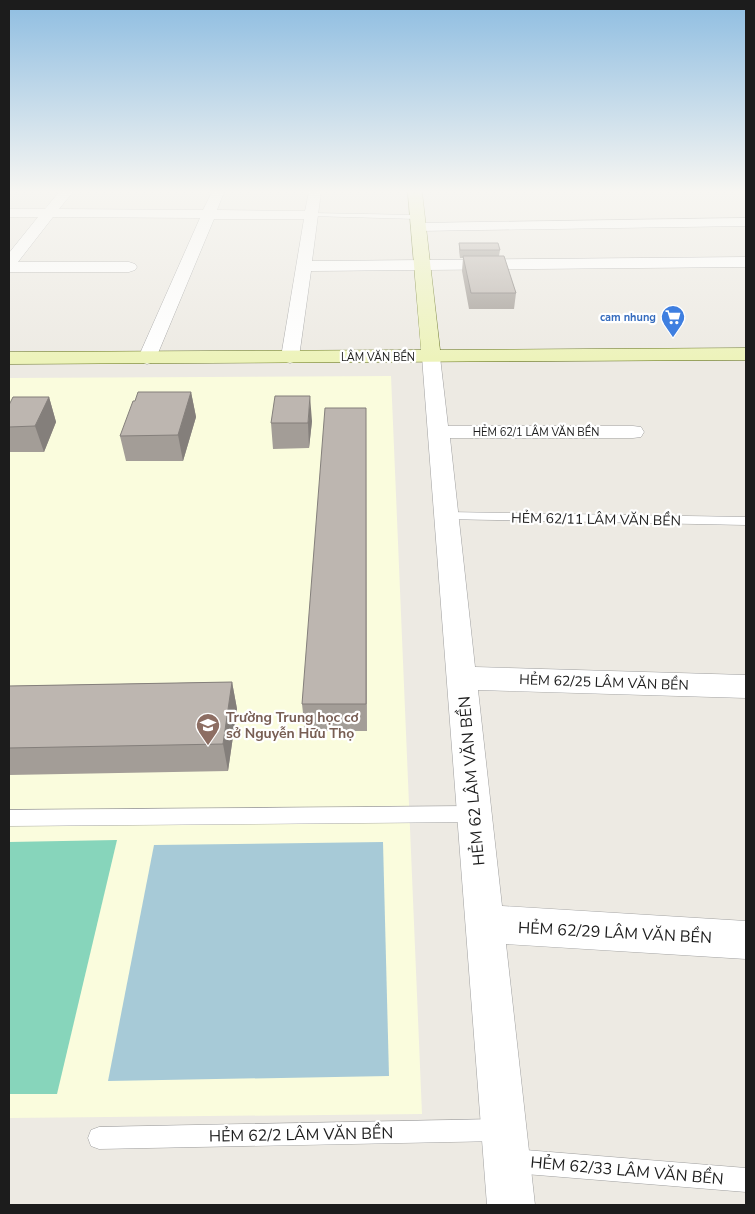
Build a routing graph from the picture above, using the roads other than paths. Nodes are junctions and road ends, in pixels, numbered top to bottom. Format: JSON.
{"nodes":[{"id":1,"x":22,"y":249,"type":"edge"},
{"id":2,"x":193,"y":249,"type":"edge"},
{"id":3,"x":307,"y":249,"type":"edge"},
{"id":4,"x":420,"y":249,"type":"edge"},
{"id":5,"x":746,"y":262,"type":"edge"},
{"id":6,"x":9,"y":265,"type":"edge"},
{"id":7,"x":304,"y":266,"type":"junction"},
{"id":8,"x":422,"y":266,"type":"junction"},
{"id":9,"x":129,"y":267,"type":"dead end"},
{"id":10,"x":746,"y":354,"type":"edge"},
{"id":11,"x":290,"y":357,"type":"junction"},
{"id":12,"x":431,"y":357,"type":"junction"},
{"id":13,"x":9,"y":358,"type":"edge"},
{"id":14,"x":146,"y":358,"type":"junction"},
{"id":15,"x":438,"y":432,"type":"junction"},
{"id":16,"x":633,"y":432,"type":"dead end"},
{"id":17,"x":446,"y":516,"type":"junction"},
{"id":18,"x":746,"y":521,"type":"edge"},
{"id":19,"x":461,"y":678,"type":"junction"},
{"id":20,"x":746,"y":686,"type":"edge"},
{"id":21,"x":474,"y":814,"type":"junction"},
{"id":22,"x":9,"y":818,"type":"edge"},
{"id":23,"x":484,"y":924,"type":"junction"},
{"id":24,"x":746,"y":940,"type":"edge"},
{"id":25,"x":99,"y":1138,"type":"dead end"},
{"id":26,"x":506,"y":1145,"type":"junction"},
{"id":27,"x":746,"y":1180,"type":"edge"},
{"id":28,"x":511,"y":1205,"type":"edge"}],
"edges":[{"from":1,"to":6,"type":"street"},
{"from":2,"to":14,"type":"street"},
{"from":3,"to":7,"type":"street"},
{"from":4,"to":8,"type":"street"},
{"from":5,"to":8,"type":"street"},
{"from":6,"to":9,"type":"street"},
{"from":7,"to":8,"type":"street"},
{"from":7,"to":11,"type":"street"},
{"from":8,"to":12,"type":"street"},
{"from":10,"to":12,"type":"street","name":"LÂM VĂN BỀN"},
{"from":11,"to":12,"type":"street","name":"LÂM VĂN BỀN"},
{"from":11,"to":14,"type":"street","name":"LÂM VĂN BỀN"},
{"from":12,"to":15,"type":"street","name":"HẺM 62 LÂM VĂN BỀN"},
{"from":13,"to":14,"type":"street","name":"LÂM VĂN BỀN"},
{"from":15,"to":16,"type":"street","name":"HẺM 62/1 LÂM VĂN BỀN"},
{"from":15,"to":17,"type":"street","name":"HẺM 62 LÂM VĂN BỀN"},
{"from":17,"to":18,"type":"lane","name":"HẺM 62/11 LÂM VĂN BỀN"},
{"from":17,"to":19,"type":"street","name":"HẺM 62 LÂM VĂN BỀN"},
{"from":19,"to":20,"type":"street","name":"HẺM 62/25 LÂM VĂN BỀN"},
{"from":19,"to":21,"type":"street","name":"HẺM 62 LÂM VĂN BỀN"},
{"from":21,"to":22,"type":"lane"},
{"from":21,"to":23,"type":"street","name":"HẺM 62 LÂM VĂN BỀN"},
{"from":23,"to":24,"type":"street","name":"HẺM 62/29 LÂM VĂN BỀN"},
{"from":23,"to":26,"type":"street","name":"HẺM 62 LÂM VĂN BỀN"},
{"from":25,"to":26,"type":"lane","name":"HẺM 62/2 LÂM VĂN BỀN"},
{"from":26,"to":27,"type":"lane","name":"HẺM 62/33 LÂM VĂN BỀN"},
{"from":26,"to":28,"type":"street","name":"HẺM 62 LÂM VĂN BỀN"}]}
